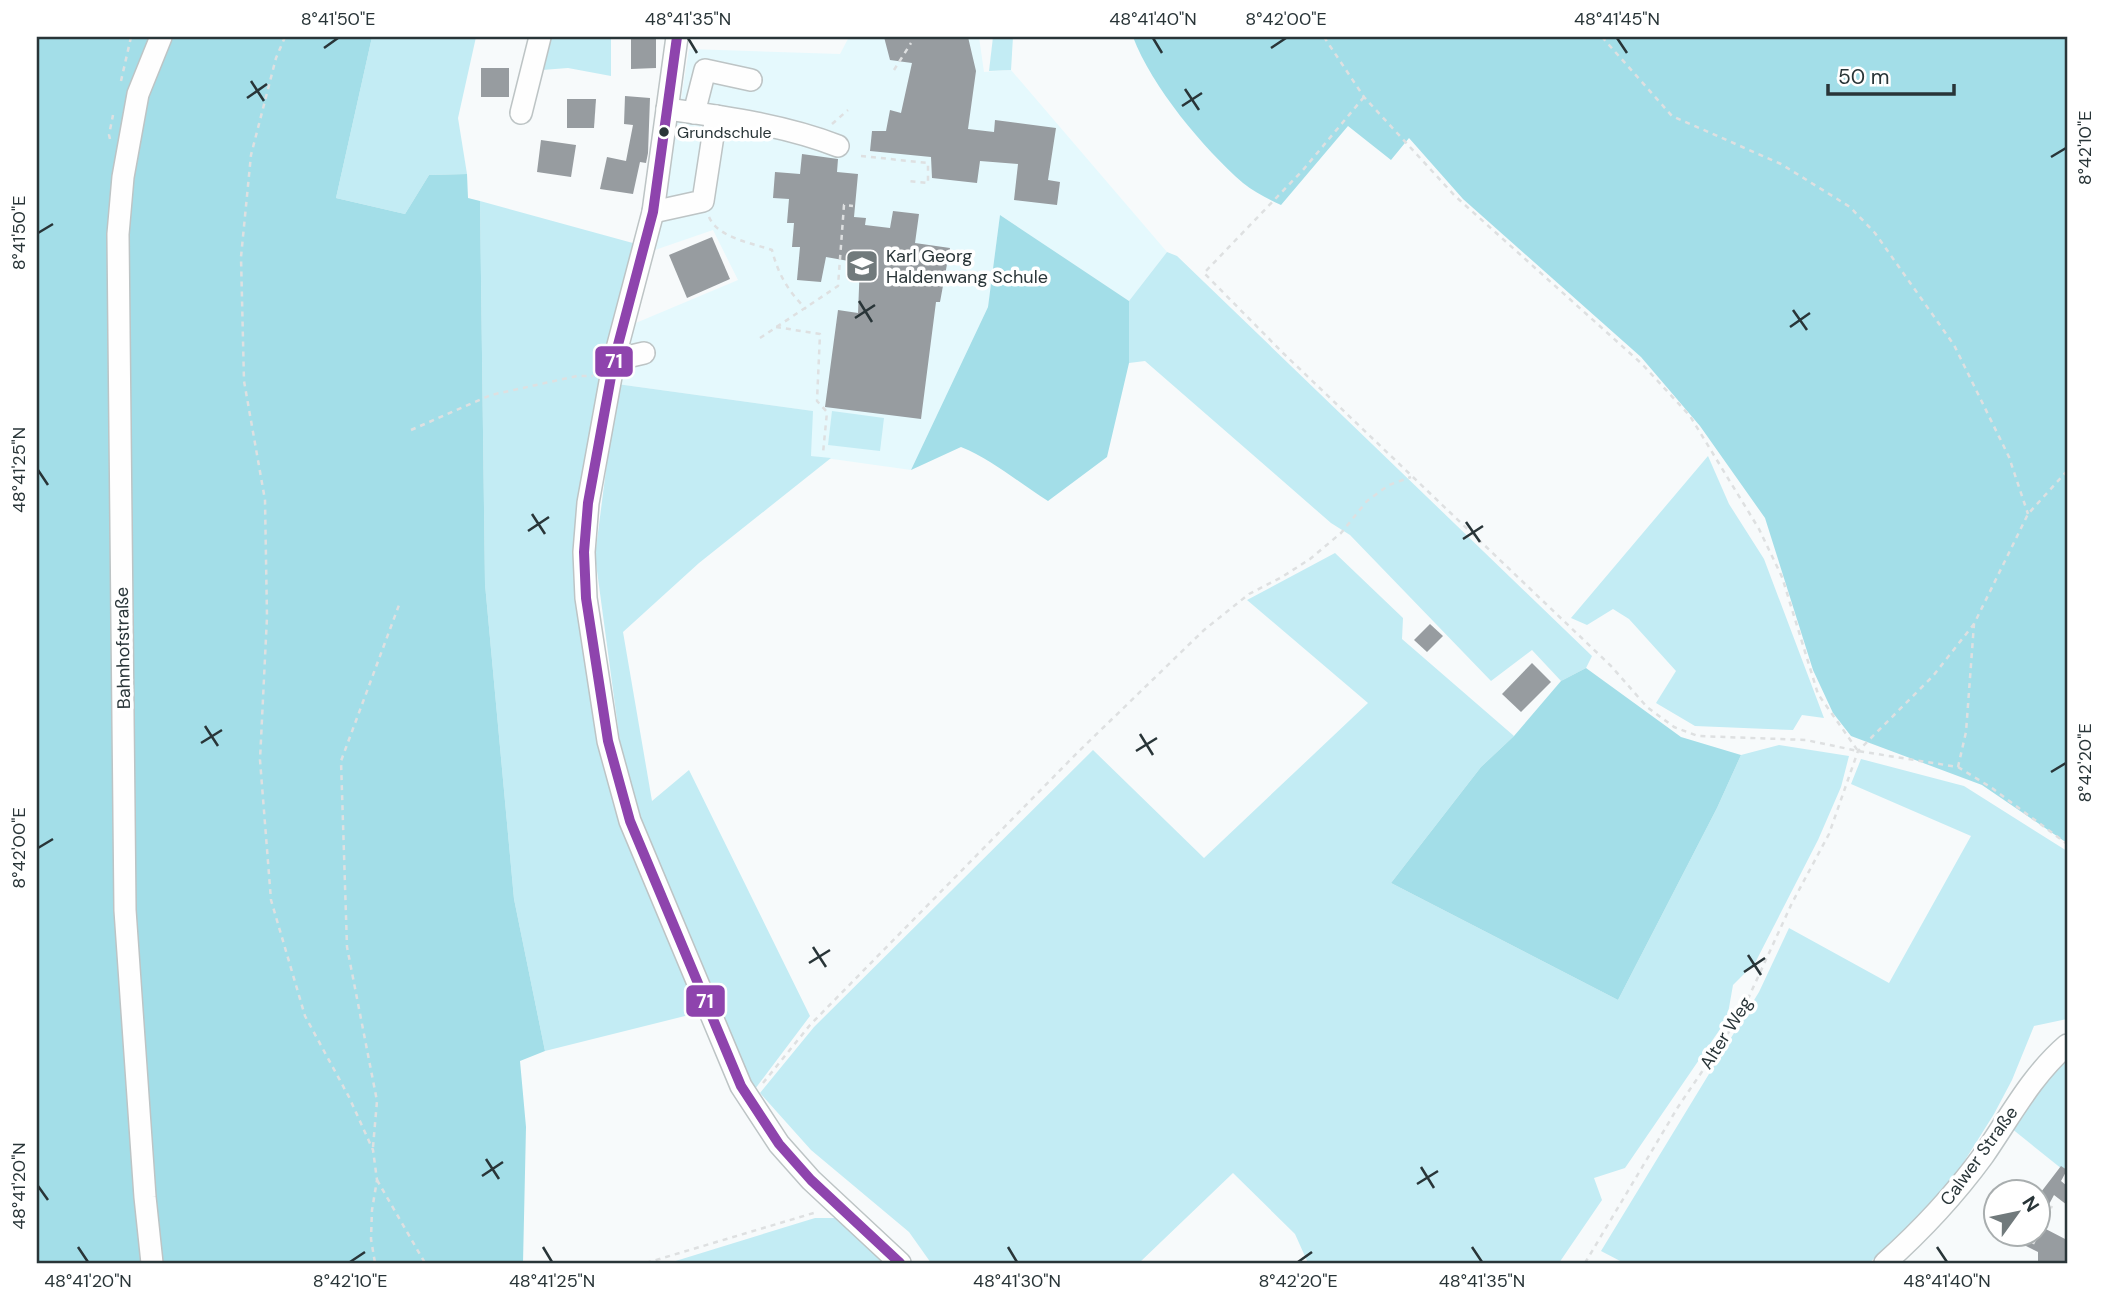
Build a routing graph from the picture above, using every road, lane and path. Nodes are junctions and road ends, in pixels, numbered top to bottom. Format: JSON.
{"nodes":[{"id":1,"x":161,"y":37,"type":"edge"},
{"id":2,"x":285,"y":37,"type":"edge"},
{"id":3,"x":540,"y":37,"type":"edge"},
{"id":4,"x":677,"y":37,"type":"edge"},
{"id":5,"x":1324,"y":37,"type":"edge"},
{"id":6,"x":1602,"y":37,"type":"edge"},
{"id":7,"x":911,"y":43,"type":"dead end"},
{"id":8,"x":894,"y":70,"type":"dead end"},
{"id":9,"x":751,"y":80,"type":"dead end"},
{"id":10,"x":1364,"y":97,"type":"junction"},
{"id":11,"x":667,"y":109,"type":"junction"},
{"id":12,"x":521,"y":113,"type":"dead end"},
{"id":13,"x":695,"y":113,"type":"junction"},
{"id":14,"x":716,"y":116,"type":"junction"},
{"id":15,"x":838,"y":146,"type":"dead end"},
{"id":16,"x":861,"y":156,"type":"dead end"},
{"id":17,"x":909,"y":181,"type":"dead end"},
{"id":18,"x":703,"y":201,"type":"junction"},
{"id":19,"x":853,"y":206,"type":"dead end"},
{"id":20,"x":653,"y":212,"type":"junction"},
{"id":21,"x":806,"y":309,"type":"junction"},
{"id":22,"x":776,"y":327,"type":"junction"},
{"id":23,"x":760,"y":338,"type":"dead end"},
{"id":24,"x":644,"y":353,"type":"dead end"},
{"id":25,"x":612,"y":368,"type":"junction"},
{"id":26,"x":411,"y":430,"type":"dead end"},
{"id":27,"x":823,"y":453,"type":"dead end"},
{"id":28,"x":2067,"y":471,"type":"edge"},
{"id":29,"x":1410,"y":477,"type":"junction"},
{"id":30,"x":2028,"y":514,"type":"junction"},
{"id":31,"x":400,"y":605,"type":"dead end"},
{"id":32,"x":1973,"y":624,"type":"junction"},
{"id":33,"x":1858,"y":751,"type":"junction"},
{"id":34,"x":1958,"y":767,"type":"junction"},
{"id":35,"x":2067,"y":844,"type":"edge"},
{"id":36,"x":2067,"y":1045,"type":"edge"},
{"id":37,"x":748,"y":1097,"type":"junction"},
{"id":38,"x":373,"y":1150,"type":"junction"},
{"id":39,"x":377,"y":1180,"type":"junction"},
{"id":40,"x":839,"y":1206,"type":"junction"},
{"id":41,"x":152,"y":1263,"type":"edge"},
{"id":42,"x":374,"y":1263,"type":"edge"},
{"id":43,"x":425,"y":1263,"type":"edge"},
{"id":44,"x":646,"y":1263,"type":"edge"},
{"id":45,"x":900,"y":1263,"type":"edge"},
{"id":46,"x":1585,"y":1263,"type":"edge"},
{"id":47,"x":1885,"y":1263,"type":"edge"}],
"edges":[{"from":1,"to":41,"type":"street","name":"Bahnhofstraße"},
{"from":2,"to":38,"type":"path"},
{"from":3,"to":12,"type":"street"},
{"from":4,"to":11,"type":"street"},
{"from":5,"to":10,"type":"path"},
{"from":6,"to":30,"type":"path"},
{"from":7,"to":8,"type":"path"},
{"from":9,"to":13,"type":"street"},
{"from":10,"to":29,"type":"path"},
{"from":10,"to":33,"type":"path"},
{"from":11,"to":13,"type":"street"},
{"from":11,"to":20,"type":"street"},
{"from":13,"to":14,"type":"street"},
{"from":14,"to":15,"type":"street"},
{"from":14,"to":18,"type":"street"},
{"from":16,"to":17,"type":"path"},
{"from":18,"to":20,"type":"street"},
{"from":18,"to":21,"type":"path"},
{"from":19,"to":21,"type":"path"},
{"from":20,"to":25,"type":"street"},
{"from":21,"to":22,"type":"path"},
{"from":22,"to":23,"type":"path"},
{"from":22,"to":27,"type":"path"},
{"from":24,"to":25,"type":"street"},
{"from":25,"to":26,"type":"path"},
{"from":25,"to":37,"type":"street"},
{"from":28,"to":30,"type":"path"},
{"from":29,"to":33,"type":"path"},
{"from":29,"to":37,"type":"path"},
{"from":30,"to":32,"type":"path"},
{"from":31,"to":38,"type":"path"},
{"from":32,"to":33,"type":"path"},
{"from":32,"to":34,"type":"path"},
{"from":33,"to":34,"type":"path"},
{"from":33,"to":46,"type":"path","name":"Alter Weg"},
{"from":34,"to":35,"type":"path"},
{"from":36,"to":47,"type":"street","name":"Calwer Straße"},
{"from":37,"to":40,"type":"street"},
{"from":38,"to":39,"type":"path"},
{"from":39,"to":42,"type":"path"},
{"from":39,"to":43,"type":"path"},
{"from":40,"to":44,"type":"path"},
{"from":40,"to":45,"type":"street"}]}
